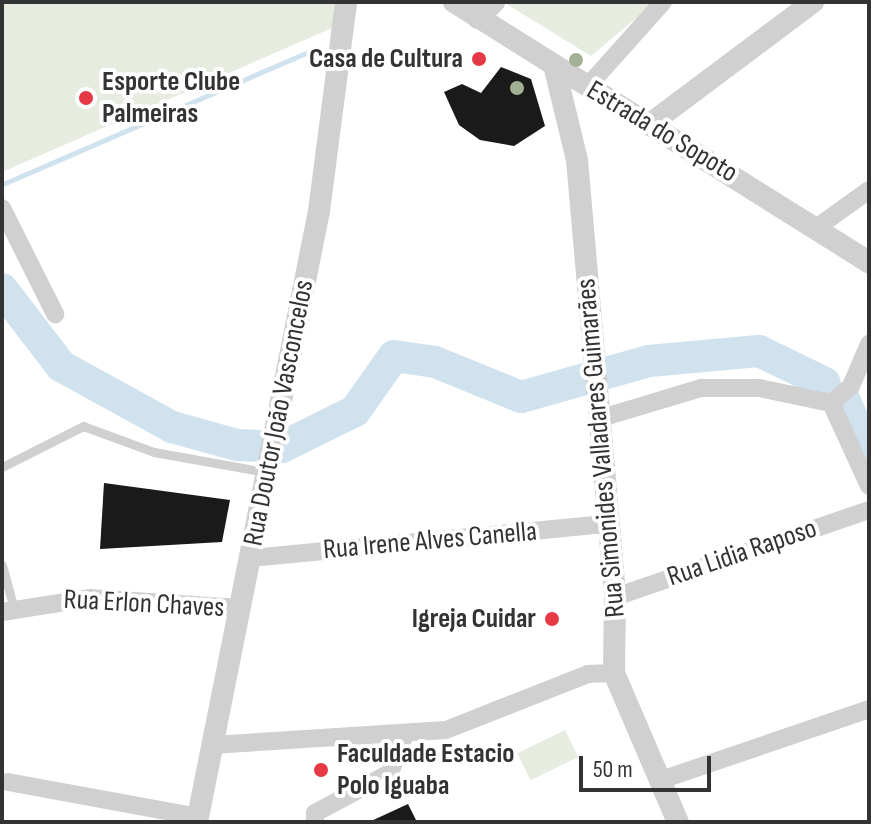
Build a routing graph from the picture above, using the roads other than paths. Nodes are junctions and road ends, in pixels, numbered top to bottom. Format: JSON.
{"nodes":[{"id":1,"x":346,"y":2,"type":"edge"},
{"id":2,"x":454,"y":2,"type":"edge"},
{"id":3,"x":663,"y":2,"type":"edge"},
{"id":4,"x":813,"y":2,"type":"edge"},
{"id":5,"x":486,"y":10,"type":"edge"},
{"id":6,"x":554,"y":65,"type":"junction"},
{"id":7,"x":587,"y":87,"type":"junction"},
{"id":8,"x":650,"y":124,"type":"junction"},
{"id":9,"x":869,"y":190,"type":"edge"},
{"id":10,"x":2,"y":208,"type":"edge"},
{"id":11,"x":816,"y":228,"type":"junction"},
{"id":12,"x":869,"y":262,"type":"edge"},
{"id":13,"x":55,"y":314,"type":"dead end"},
{"id":14,"x":869,"y":344,"type":"edge"},
{"id":15,"x":864,"y":374,"type":"edge"},
{"id":16,"x":831,"y":403,"type":"junction"},
{"id":17,"x":598,"y":419,"type":"junction"},
{"id":18,"x":2,"y":467,"type":"edge"},
{"id":19,"x":270,"y":469,"type":"junction"},
{"id":20,"x":869,"y":486,"type":"edge"},
{"id":21,"x":869,"y":510,"type":"edge"},
{"id":22,"x":607,"y":524,"type":"junction"},
{"id":23,"x":252,"y":558,"type":"junction"},
{"id":24,"x":2,"y":565,"type":"edge"},
{"id":25,"x":615,"y":597,"type":"junction"},
{"id":26,"x":240,"y":608,"type":"junction"},
{"id":27,"x":8,"y":611,"type":"edge"},
{"id":28,"x":614,"y":673,"type":"junction"},
{"id":29,"x":869,"y":709,"type":"edge"},
{"id":30,"x":404,"y":736,"type":"junction"},
{"id":31,"x":212,"y":745,"type":"junction"},
{"id":32,"x":661,"y":780,"type":"junction"},
{"id":33,"x":8,"y":782,"type":"dead end"},
{"id":34,"x":198,"y":820,"type":"edge"},
{"id":35,"x":315,"y":822,"type":"edge"},
{"id":36,"x":678,"y":822,"type":"edge"}],
"edges":[{"from":1,"to":19,"type":"street","name":"Rua Doutor João Vasconcelos"},
{"from":2,"to":5,"type":"street","name":"Estrada do Sopoto"},
{"from":3,"to":7,"type":"street"},
{"from":4,"to":8,"type":"street"},
{"from":5,"to":6,"type":"street","name":"Estrada do Sopoto"},
{"from":6,"to":7,"type":"street","name":"Estrada do Sopoto"},
{"from":6,"to":17,"type":"street","name":"Rua Simonides Valladares Guimarães"},
{"from":7,"to":8,"type":"street","name":"Estrada do Sopoto"},
{"from":8,"to":11,"type":"street","name":"Estrada do Sopoto"},
{"from":9,"to":11,"type":"street"},
{"from":10,"to":13,"type":"street"},
{"from":11,"to":12,"type":"street","name":"Estrada do Sopoto"},
{"from":14,"to":15,"type":"street"},
{"from":15,"to":16,"type":"street"},
{"from":16,"to":17,"type":"street"},
{"from":16,"to":20,"type":"street"},
{"from":17,"to":22,"type":"street","name":"Rua Simonides Valladares Guimarães"},
{"from":18,"to":19,"type":"lane"},
{"from":19,"to":23,"type":"street","name":"Rua Doutor João Vasconcelos"},
{"from":21,"to":25,"type":"street","name":"Rua Lidia Raposo"},
{"from":22,"to":23,"type":"street","name":"Rua Irene Alves Canella"},
{"from":22,"to":25,"type":"street","name":"Rua Simonides Valladares Guimarães"},
{"from":23,"to":26,"type":"street","name":"Rua Doutor João Vasconcelos"},
{"from":24,"to":27,"type":"lane"},
{"from":25,"to":28,"type":"street","name":"Rua Simonides Valladares Guimarães"},
{"from":26,"to":27,"type":"street","name":"Rua Erlon Chaves"},
{"from":26,"to":31,"type":"street","name":"Rua Doutor João Vasconcelos"},
{"from":28,"to":30,"type":"street"},
{"from":28,"to":32,"type":"street","name":"Rua Simonides Valladares Guimarães"},
{"from":29,"to":32,"type":"street"},
{"from":30,"to":31,"type":"street"},
{"from":30,"to":35,"type":"street"},
{"from":31,"to":34,"type":"street","name":"Rua Doutor João Vasconcelos"},
{"from":32,"to":36,"type":"street","name":"Rua Simonides Valladares Guimarães"},
{"from":33,"to":34,"type":"street"}]}
